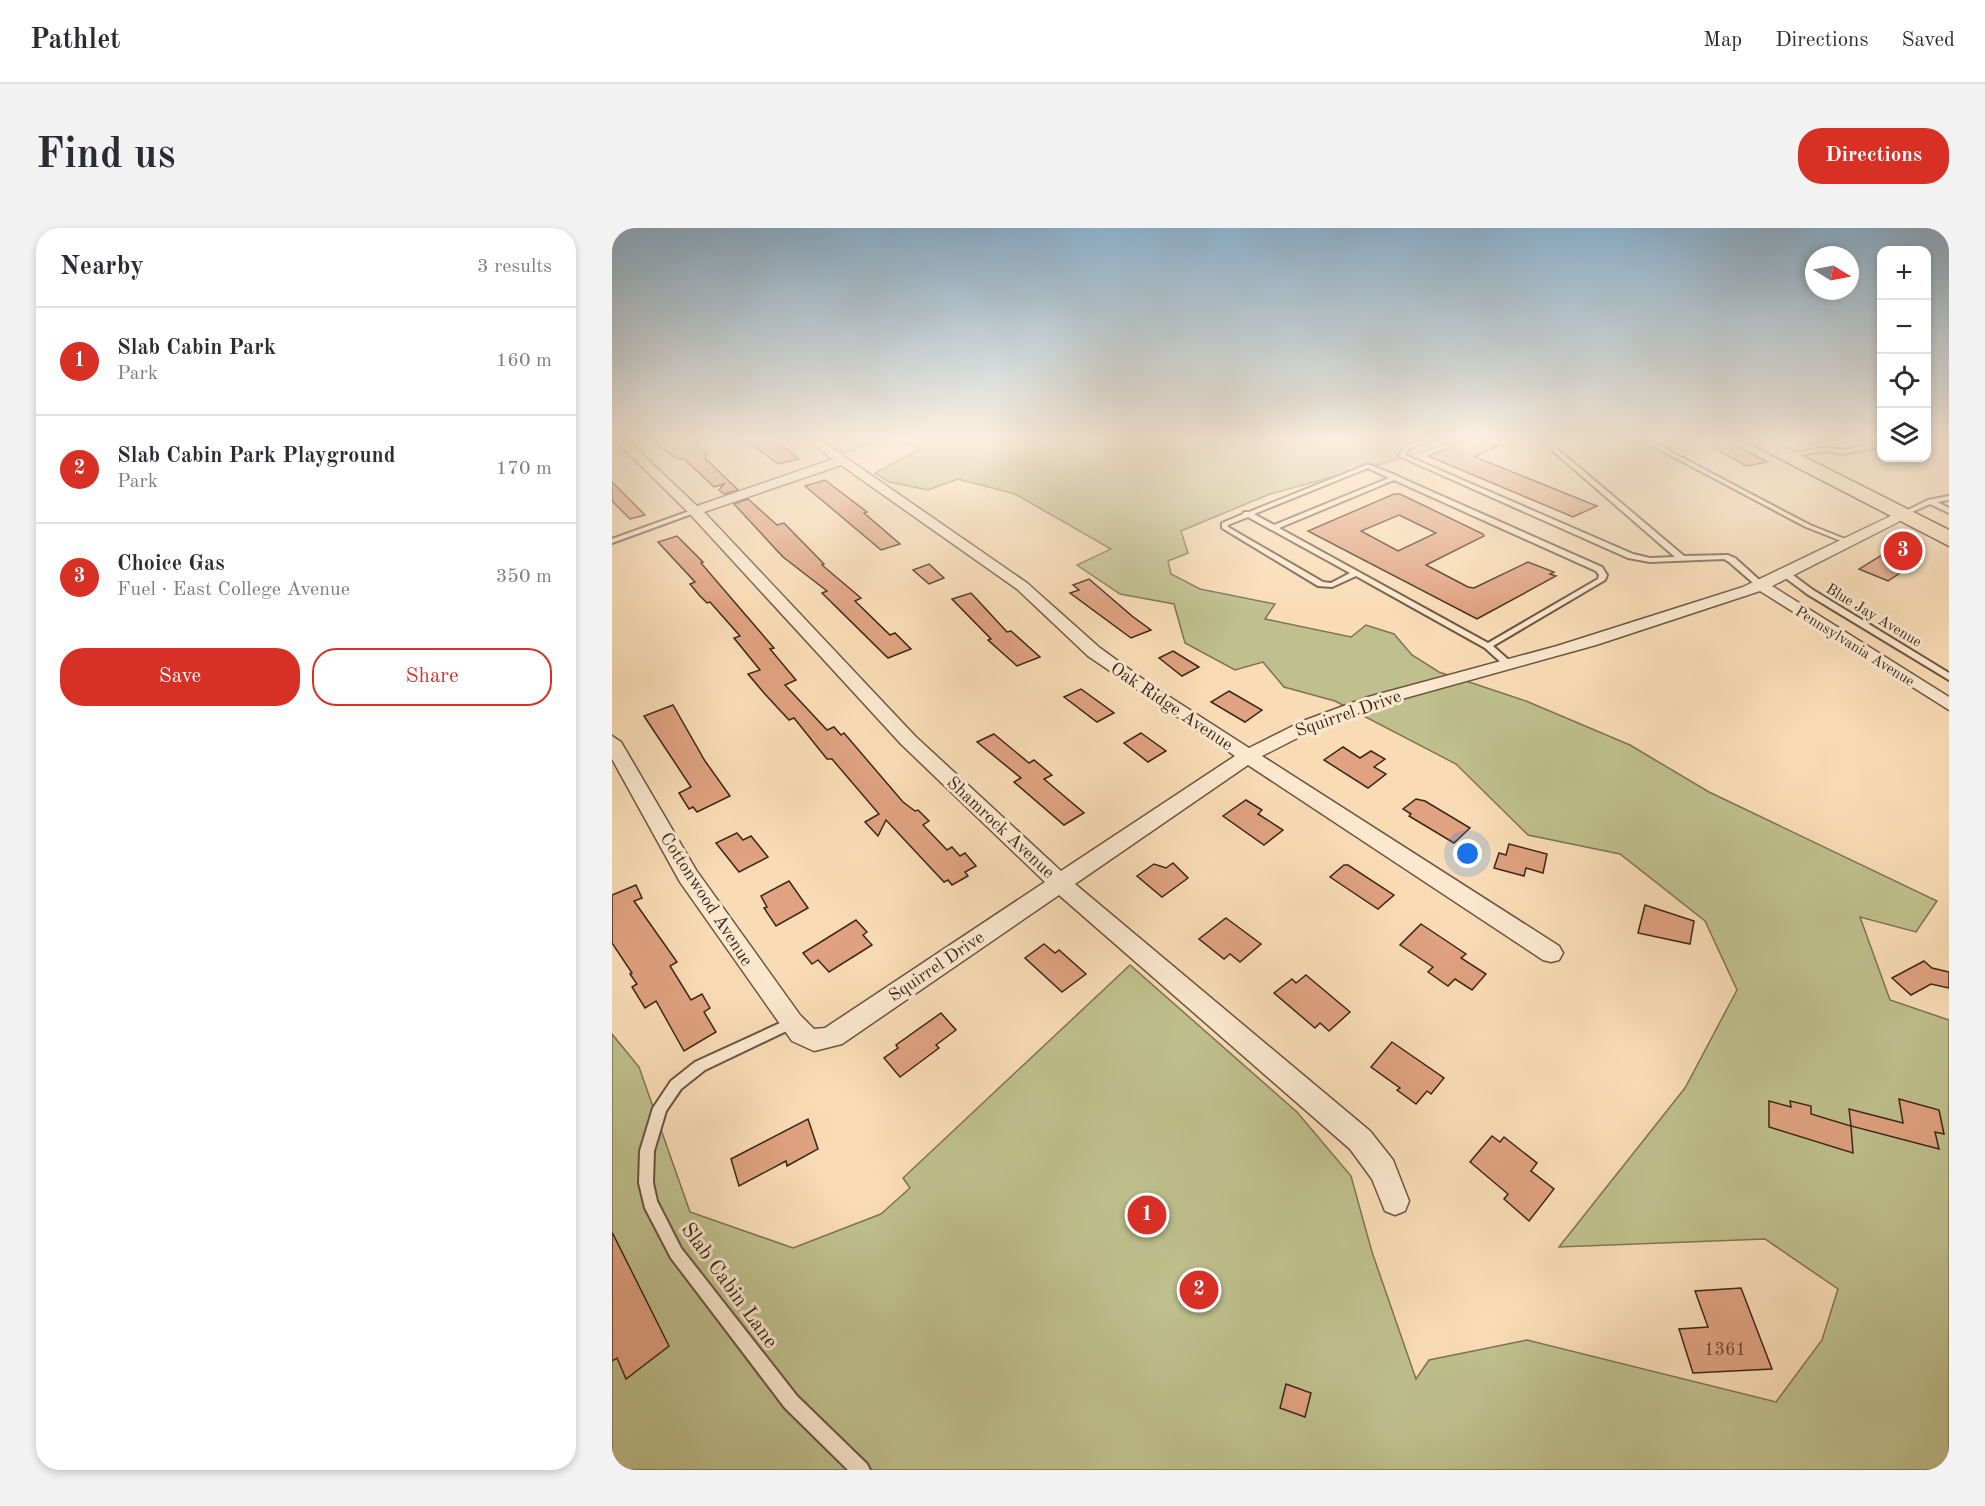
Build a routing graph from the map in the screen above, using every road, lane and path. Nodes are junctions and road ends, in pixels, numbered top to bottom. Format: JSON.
{"nodes":[{"id":1,"x":678,"y":495,"type":"edge"},
{"id":2,"x":742,"y":495,"type":"edge"},
{"id":3,"x":893,"y":495,"type":"edge"},
{"id":4,"x":1291,"y":495,"type":"edge"},
{"id":5,"x":1353,"y":495,"type":"edge"},
{"id":6,"x":1436,"y":495,"type":"edge"},
{"id":7,"x":1491,"y":495,"type":"edge"},
{"id":8,"x":1608,"y":495,"type":"edge"},
{"id":9,"x":1749,"y":495,"type":"edge"},
{"id":10,"x":1863,"y":495,"type":"edge"},
{"id":11,"x":1949,"y":498,"type":"edge"},
{"id":12,"x":1930,"y":501,"type":"junction"},
{"id":13,"x":695,"y":511,"type":"junction"},
{"id":14,"x":1949,"y":511,"type":"edge"},
{"id":15,"x":1246,"y":513,"type":"junction"},
{"id":16,"x":1901,"y":515,"type":"junction"},
{"id":17,"x":1273,"y":528,"type":"junction"},
{"id":18,"x":1949,"y":539,"type":"edge"},
{"id":19,"x":612,"y":541,"type":"edge"},
{"id":20,"x":1846,"y":541,"type":"junction"},
{"id":21,"x":1681,"y":558,"type":"junction"},
{"id":22,"x":1355,"y":574,"type":"junction"},
{"id":23,"x":1786,"y":574,"type":"junction"},
{"id":24,"x":1762,"y":586,"type":"junction"},
{"id":25,"x":1488,"y":646,"type":"junction"},
{"id":26,"x":1509,"y":665,"type":"junction"},
{"id":27,"x":1949,"y":677,"type":"edge"},
{"id":28,"x":1949,"y":705,"type":"edge"},
{"id":29,"x":612,"y":742,"type":"edge"},
{"id":30,"x":1247,"y":757,"type":"junction"},
{"id":31,"x":1060,"y":883,"type":"junction"},
{"id":32,"x":1551,"y":953,"type":"dead end"},
{"id":33,"x":791,"y":1023,"type":"junction"},
{"id":34,"x":819,"y":1041,"type":"joint"},
{"id":35,"x":1395,"y":1201,"type":"dead end"},
{"id":36,"x":861,"y":1470,"type":"edge"}],
"edges":[{"from":1,"to":13,"type":"street","name":"Shamrock Avenue"},
{"from":2,"to":13,"type":"street"},
{"from":3,"to":30,"type":"street","name":"Oak Ridge Avenue"},
{"from":4,"to":15,"type":"lane"},
{"from":5,"to":17,"type":"lane"},
{"from":6,"to":25,"type":"lane"},
{"from":7,"to":21,"type":"lane"},
{"from":8,"to":21,"type":"lane"},
{"from":9,"to":20,"type":"lane"},
{"from":10,"to":16,"type":"main road"},
{"from":11,"to":12,"type":"lane"},
{"from":12,"to":14,"type":"lane"},
{"from":12,"to":16,"type":"lane"},
{"from":13,"to":19,"type":"lane"},
{"from":13,"to":31,"type":"street","name":"Shamrock Avenue"},
{"from":15,"to":17,"type":"lane"},
{"from":15,"to":22,"type":"lane"},
{"from":16,"to":18,"type":"main road"},
{"from":16,"to":20,"type":"street","name":"Squirrel Drive"},
{"from":17,"to":22,"type":"lane"},
{"from":20,"to":23,"type":"street","name":"Squirrel Drive"},
{"from":21,"to":24,"type":"lane"},
{"from":22,"to":25,"type":"lane"},
{"from":23,"to":24,"type":"street","name":"Squirrel Drive"},
{"from":23,"to":27,"type":"lane","name":"Blue Jay Avenue"},
{"from":24,"to":26,"type":"street","name":"Squirrel Drive"},
{"from":24,"to":28,"type":"street","name":"Pennsylvania Avenue"},
{"from":25,"to":26,"type":"lane"},
{"from":26,"to":30,"type":"street","name":"Squirrel Drive"},
{"from":29,"to":33,"type":"street","name":"Cottonwood Avenue"},
{"from":30,"to":31,"type":"street","name":"Squirrel Drive"},
{"from":30,"to":32,"type":"street","name":"Oak Ridge Avenue"},
{"from":31,"to":34,"type":"street","name":"Squirrel Drive"},
{"from":31,"to":35,"type":"street","name":"Shamrock Avenue"},
{"from":33,"to":34,"type":"street","name":"Cottonwood Avenue"},
{"from":33,"to":36,"type":"lane","name":"Slab Cabin Lane"}]}
